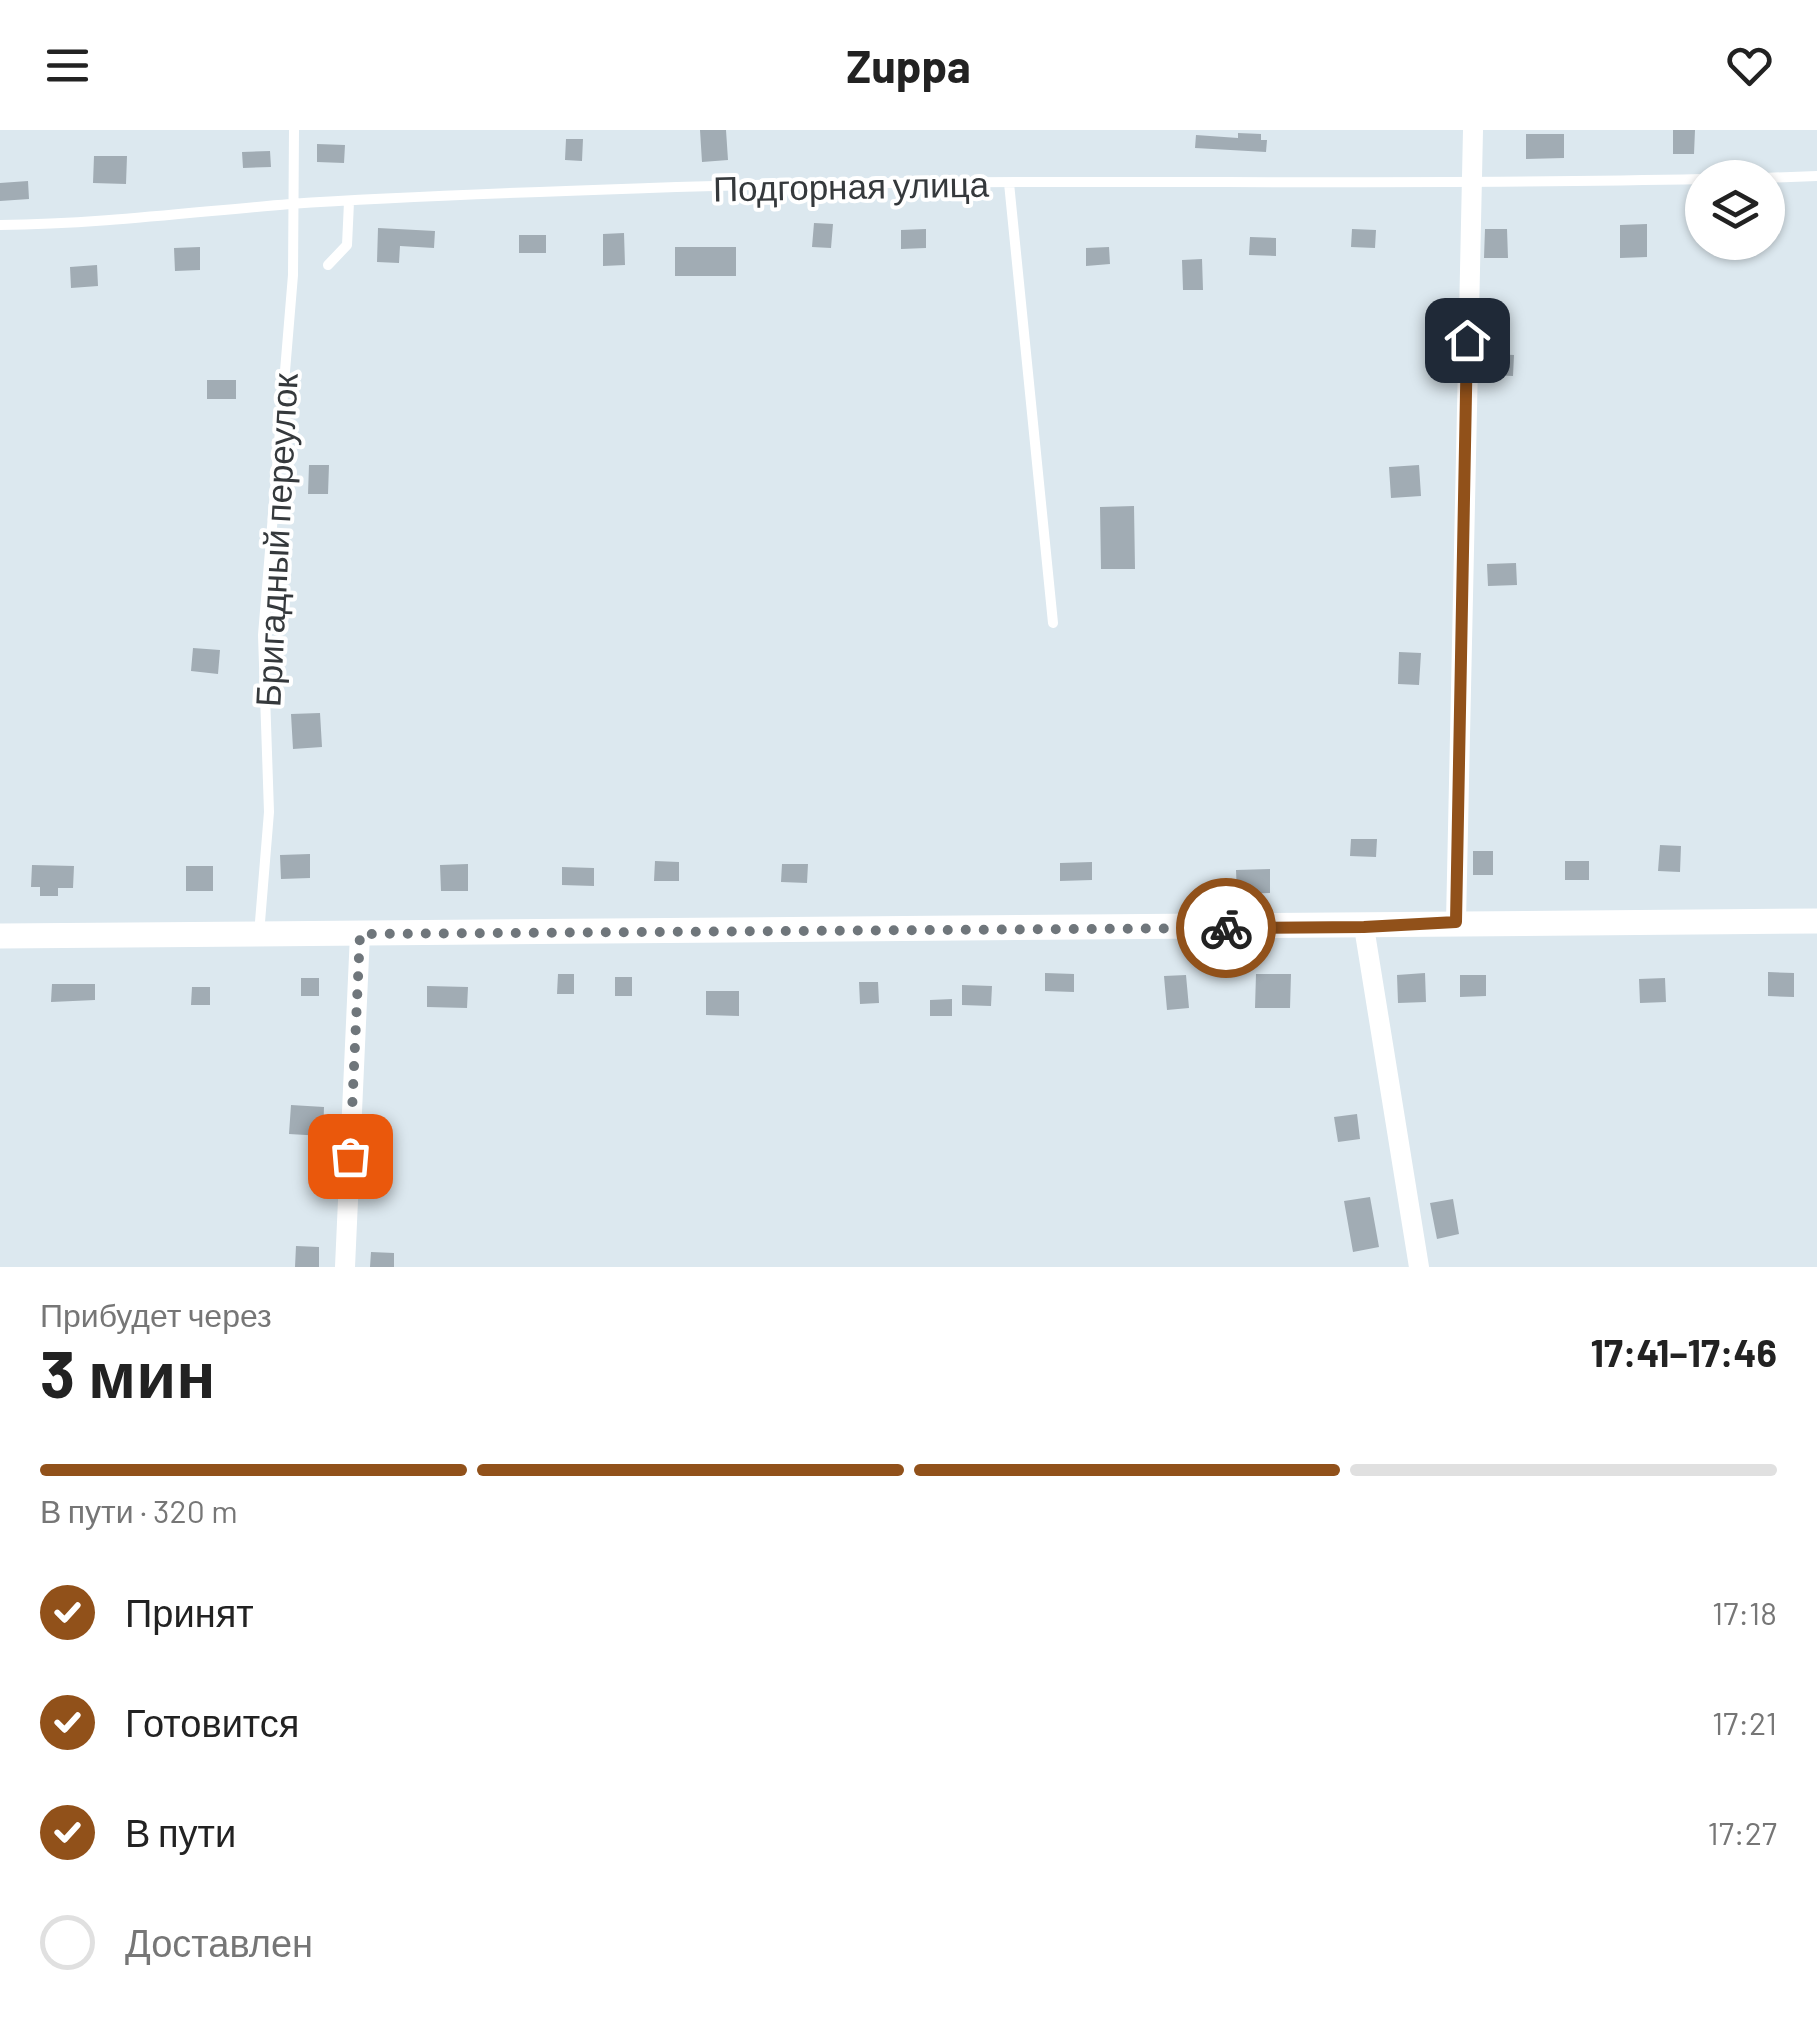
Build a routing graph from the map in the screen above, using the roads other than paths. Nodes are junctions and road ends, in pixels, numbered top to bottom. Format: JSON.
{"nodes":[{"id":1,"x":294,"y":130,"type":"edge"},
{"id":2,"x":1473,"y":130,"type":"edge"},
{"id":3,"x":1817,"y":176,"type":"edge"},
{"id":4,"x":1785,"y":177,"type":"edge"},
{"id":5,"x":1685,"y":179,"type":"edge"},
{"id":6,"x":1009,"y":183,"type":"junction"},
{"id":7,"x":1470,"y":184,"type":"junction"},
{"id":8,"x":349,"y":202,"type":"junction"},
{"id":9,"x":294,"y":204,"type":"junction"},
{"id":10,"x":0,"y":226,"type":"edge"},
{"id":11,"x":328,"y":265,"type":"dead end"},
{"id":12,"x":1053,"y":623,"type":"dead end"},
{"id":13,"x":1817,"y":921,"type":"edge"},
{"id":14,"x":1456,"y":922,"type":"junction"},
{"id":15,"x":1364,"y":927,"type":"junction"},
{"id":16,"x":360,"y":934,"type":"junction"},
{"id":17,"x":259,"y":935,"type":"junction"},
{"id":18,"x":0,"y":936,"type":"edge"},
{"id":19,"x":345,"y":1267,"type":"edge"},
{"id":20,"x":1419,"y":1267,"type":"edge"}],
"edges":[{"from":1,"to":9,"type":"lane","name":"Бригадный переулок"},
{"from":2,"to":7,"type":"street"},
{"from":3,"to":4,"type":"lane"},
{"from":5,"to":7,"type":"lane","name":"Подгорная улица"},
{"from":6,"to":7,"type":"lane","name":"Подгорная улица"},
{"from":6,"to":8,"type":"lane","name":"Подгорная улица"},
{"from":6,"to":12,"type":"lane"},
{"from":7,"to":14,"type":"street"},
{"from":8,"to":9,"type":"lane","name":"Подгорная улица"},
{"from":8,"to":11,"type":"lane"},
{"from":9,"to":10,"type":"lane","name":"Подгорная улица"},
{"from":9,"to":17,"type":"lane","name":"Бригадный переулок"},
{"from":13,"to":14,"type":"street"},
{"from":14,"to":15,"type":"street"},
{"from":15,"to":16,"type":"street"},
{"from":15,"to":20,"type":"street"},
{"from":16,"to":17,"type":"street"},
{"from":16,"to":19,"type":"street"},
{"from":17,"to":18,"type":"street"}]}
